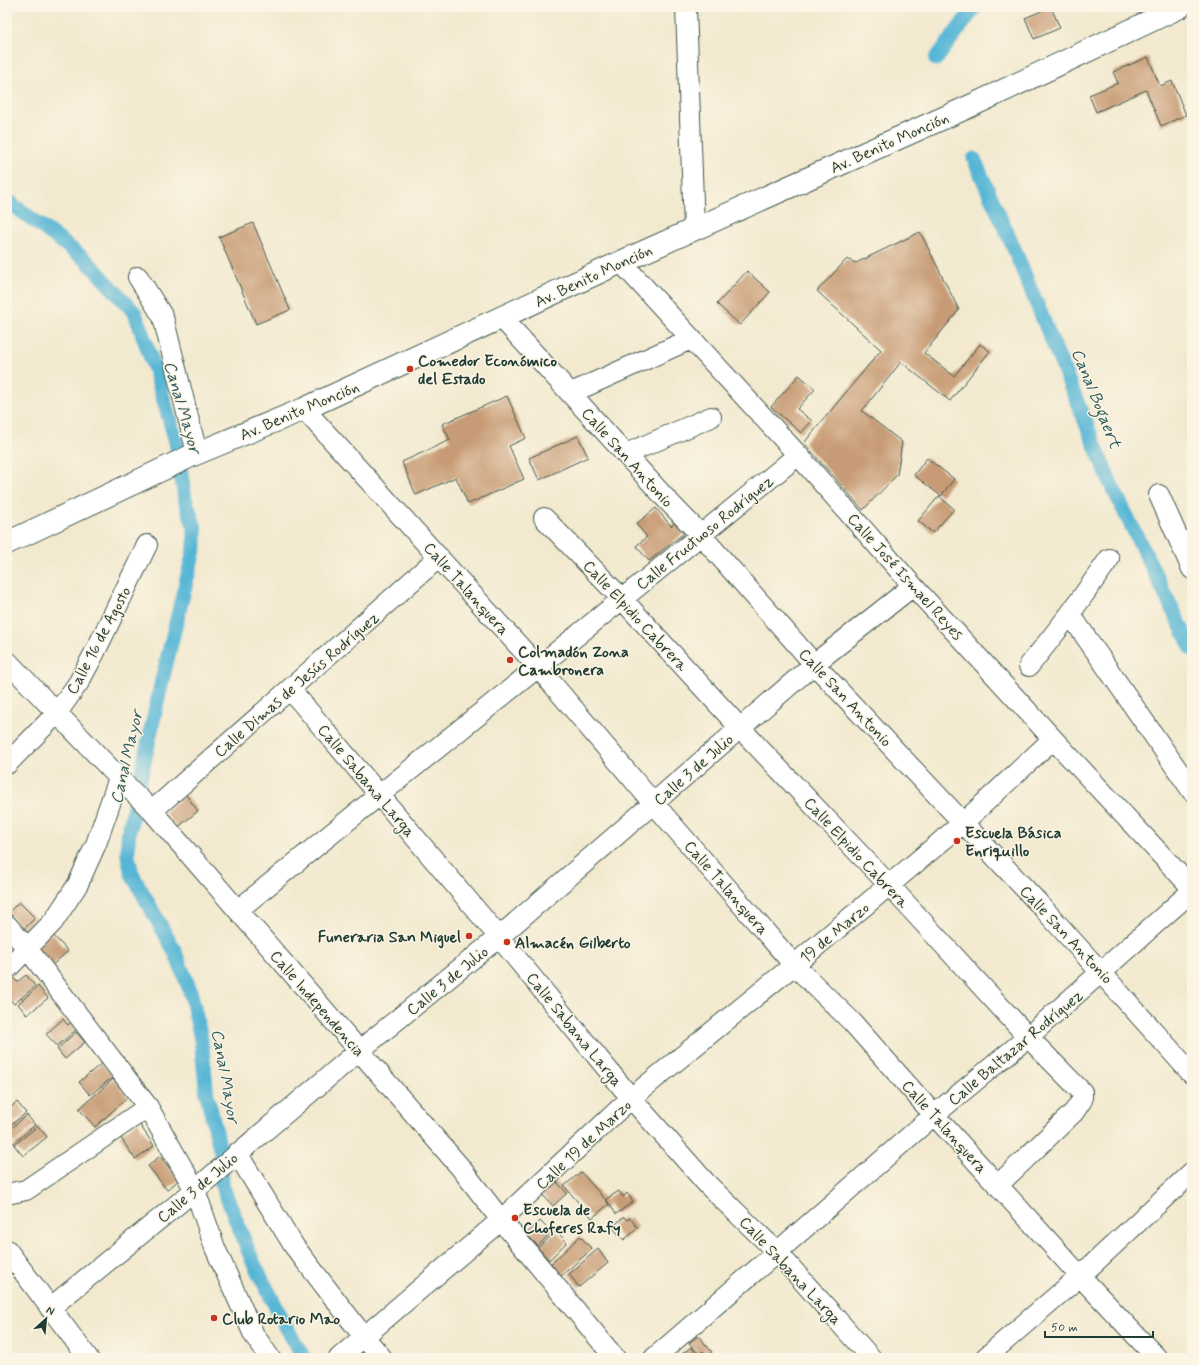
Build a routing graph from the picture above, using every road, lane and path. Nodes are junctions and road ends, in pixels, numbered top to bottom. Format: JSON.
{"nodes":[{"id":1,"x":686,"y":7,"type":"edge"},
{"id":2,"x":1180,"y":7,"type":"edge"},
{"id":3,"x":694,"y":229,"type":"junction"},
{"id":4,"x":621,"y":262,"type":"junction"},
{"id":5,"x":138,"y":277,"type":"dead end"},
{"id":6,"x":502,"y":318,"type":"junction"},
{"id":7,"x":691,"y":339,"type":"junction"},
{"id":8,"x":570,"y":393,"type":"junction"},
{"id":9,"x":304,"y":409,"type":"junction"},
{"id":10,"x":711,"y":416,"type":"dead end"},
{"id":11,"x":195,"y":454,"type":"junction"},
{"id":12,"x":626,"y":454,"type":"junction"},
{"id":13,"x":798,"y":455,"type":"junction"},
{"id":14,"x":1159,"y":495,"type":"dead end"},
{"id":15,"x":544,"y":518,"type":"dead end"},
{"id":16,"x":701,"y":535,"type":"junction"},
{"id":17,"x":7,"y":543,"type":"edge"},
{"id":18,"x":147,"y":545,"type":"dead end"},
{"id":19,"x":439,"y":557,"type":"junction"},
{"id":20,"x":1109,"y":559,"type":"dead end"},
{"id":21,"x":1192,"y":569,"type":"edge"},
{"id":22,"x":913,"y":586,"type":"junction"},
{"id":23,"x":622,"y":599,"type":"junction"},
{"id":24,"x":1070,"y":614,"type":"junction"},
{"id":25,"x":7,"y":661,"type":"edge"},
{"id":26,"x":814,"y":664,"type":"junction"},
{"id":27,"x":538,"y":666,"type":"junction"},
{"id":28,"x":1029,"y":666,"type":"dead end"},
{"id":29,"x":290,"y":690,"type":"junction"},
{"id":30,"x":57,"y":712,"type":"junction"},
{"id":31,"x":740,"y":728,"type":"junction"},
{"id":32,"x":1053,"y":739,"type":"junction"},
{"id":33,"x":7,"y":764,"type":"edge"},
{"id":34,"x":122,"y":781,"type":"junction"},
{"id":35,"x":1192,"y":791,"type":"edge"},
{"id":36,"x":379,"y":794,"type":"junction"},
{"id":37,"x":653,"y":802,"type":"junction"},
{"id":38,"x":150,"y":809,"type":"junction"},
{"id":39,"x":963,"y":823,"type":"junction"},
{"id":40,"x":889,"y":885,"type":"junction"},
{"id":41,"x":1192,"y":888,"type":"edge"},
{"id":42,"x":1192,"y":891,"type":"edge"},
{"id":43,"x":238,"y":910,"type":"junction"},
{"id":44,"x":7,"y":925,"type":"edge"},
{"id":45,"x":500,"y":937,"type":"junction"},
{"id":46,"x":27,"y":948,"type":"junction"},
{"id":47,"x":794,"y":965,"type":"junction"},
{"id":48,"x":7,"y":969,"type":"edge"},
{"id":49,"x":1102,"y":972,"type":"junction"},
{"id":50,"x":1028,"y":1037,"type":"junction"},
{"id":51,"x":360,"y":1050,"type":"junction"},
{"id":52,"x":1192,"y":1074,"type":"edge"},
{"id":53,"x":631,"y":1098,"type":"junction"},
{"id":54,"x":148,"y":1107,"type":"junction"},
{"id":55,"x":934,"y":1115,"type":"junction"},
{"id":56,"x":235,"y":1156,"type":"junction"},
{"id":57,"x":1192,"y":1172,"type":"edge"},
{"id":58,"x":202,"y":1184,"type":"junction"},
{"id":59,"x":998,"y":1185,"type":"junction"},
{"id":60,"x":7,"y":1194,"type":"edge"},
{"id":61,"x":501,"y":1220,"type":"junction"},
{"id":62,"x":7,"y":1250,"type":"edge"},
{"id":63,"x":777,"y":1252,"type":"junction"},
{"id":64,"x":1080,"y":1276,"type":"junction"},
{"id":65,"x":50,"y":1308,"type":"junction"},
{"id":66,"x":364,"y":1337,"type":"junction"},
{"id":67,"x":88,"y":1358,"type":"edge"},
{"id":68,"x":270,"y":1358,"type":"edge"},
{"id":69,"x":339,"y":1358,"type":"edge"},
{"id":70,"x":382,"y":1358,"type":"edge"},
{"id":71,"x":615,"y":1358,"type":"edge"},
{"id":72,"x":654,"y":1358,"type":"edge"},
{"id":73,"x":871,"y":1358,"type":"edge"},
{"id":74,"x":985,"y":1358,"type":"edge"},
{"id":75,"x":1157,"y":1358,"type":"edge"}],
"edges":[{"from":1,"to":3,"type":"street"},
{"from":2,"to":3,"type":"main road","name":"Av. Benito Monción"},
{"from":3,"to":4,"type":"main road","name":"Av. Benito Monción"},
{"from":4,"to":6,"type":"main road","name":"Av. Benito Monción"},
{"from":4,"to":7,"type":"street","name":"Calle José Ismael Reyes"},
{"from":5,"to":11,"type":"street"},
{"from":6,"to":8,"type":"street","name":"Calle San Antonio"},
{"from":6,"to":9,"type":"main road","name":"Av. Benito Monción"},
{"from":7,"to":8,"type":"street"},
{"from":7,"to":13,"type":"street","name":"Calle José Ismael Reyes"},
{"from":8,"to":12,"type":"street","name":"Calle San Antonio"},
{"from":9,"to":11,"type":"main road","name":"Av. Benito Monción"},
{"from":9,"to":19,"type":"street","name":"Calle Talanquera"},
{"from":10,"to":12,"type":"street"},
{"from":11,"to":17,"type":"main road","name":"Av. Benito Monción"},
{"from":12,"to":16,"type":"street","name":"Calle San Antonio"},
{"from":13,"to":16,"type":"street","name":"Calle Fructuoso Rodríguez"},
{"from":13,"to":22,"type":"street","name":"Calle José Ismael Reyes"},
{"from":14,"to":21,"type":"street"},
{"from":15,"to":23,"type":"street","name":"Calle Elpidio Cabrera"},
{"from":16,"to":23,"type":"street","name":"Calle Fructuoso Rodríguez"},
{"from":16,"to":26,"type":"street","name":"Calle San Antonio"},
{"from":18,"to":30,"type":"street","name":"Calle 16 de Agosto"},
{"from":19,"to":27,"type":"street","name":"Calle Talanquera"},
{"from":19,"to":29,"type":"street","name":"Calle Dimas de Jesús Rodríguez"},
{"from":20,"to":24,"type":"street"},
{"from":22,"to":26,"type":"street","name":"Calle 3 de Julio"},
{"from":22,"to":32,"type":"street","name":"Calle José Ismael Reyes"},
{"from":23,"to":27,"type":"street","name":"Calle Fructuoso Rodríguez"},
{"from":23,"to":31,"type":"street","name":"Calle Elpidio Cabrera"},
{"from":24,"to":28,"type":"street"},
{"from":24,"to":35,"type":"street"},
{"from":25,"to":30,"type":"street","name":"Calle Independencia"},
{"from":26,"to":31,"type":"street","name":"Calle 3 de Julio"},
{"from":26,"to":39,"type":"street","name":"Calle San Antonio"},
{"from":27,"to":36,"type":"street","name":"Calle Fructuoso Rodríguez"},
{"from":27,"to":37,"type":"street","name":"Calle Talanquera"},
{"from":29,"to":36,"type":"street","name":"Calle Sabana Larga"},
{"from":29,"to":38,"type":"street","name":"Calle Dimas de Jesús Rodríguez"},
{"from":30,"to":33,"type":"street","name":"Calle 16 de Agosto"},
{"from":30,"to":34,"type":"street","name":"Calle Independencia"},
{"from":31,"to":37,"type":"street","name":"Calle 3 de Julio"},
{"from":31,"to":40,"type":"street","name":"Calle Elpidio Cabrera"},
{"from":32,"to":39,"type":"street","name":"19 de Marzo"},
{"from":32,"to":41,"type":"street","name":"Calle José Ismael Reyes"},
{"from":34,"to":38,"type":"street","name":"Calle Independencia"},
{"from":34,"to":46,"type":"street"},
{"from":36,"to":43,"type":"street","name":"Calle Fructuoso Rodríguez"},
{"from":36,"to":45,"type":"street","name":"Calle Sabana Larga"},
{"from":37,"to":45,"type":"street","name":"Calle 3 de Julio"},
{"from":37,"to":47,"type":"street","name":"Calle Talanquera"},
{"from":38,"to":43,"type":"street","name":"Calle Independencia"},
{"from":39,"to":40,"type":"street","name":"19 de Marzo"},
{"from":39,"to":49,"type":"street","name":"Calle San Antonio"},
{"from":40,"to":47,"type":"street","name":"19 de Marzo"},
{"from":40,"to":50,"type":"street","name":"Calle Elpidio Cabrera"},
{"from":42,"to":49,"type":"street","name":"Calle Baltazar Rodríguez"},
{"from":43,"to":51,"type":"street","name":"Calle Independencia"},
{"from":44,"to":46,"type":"street"},
{"from":45,"to":51,"type":"street","name":"Calle 3 de Julio"},
{"from":45,"to":53,"type":"street","name":"Calle Sabana Larga"},
{"from":46,"to":48,"type":"street"},
{"from":46,"to":54,"type":"street"},
{"from":47,"to":53,"type":"street","name":"Calle 19 de Marzo"},
{"from":47,"to":55,"type":"street","name":"Calle Talanquera"},
{"from":49,"to":50,"type":"street","name":"Calle Baltazar Rodríguez"},
{"from":49,"to":52,"type":"street","name":"Calle San Antonio"},
{"from":50,"to":55,"type":"street","name":"Calle Baltazar Rodríguez"},
{"from":50,"to":59,"type":"street","name":"Calle Elpidio Cabrera"},
{"from":51,"to":56,"type":"street","name":"Calle 3 de Julio"},
{"from":51,"to":61,"type":"street","name":"Calle Independencia"},
{"from":53,"to":61,"type":"street","name":"Calle 19 de Marzo"},
{"from":53,"to":63,"type":"street","name":"Calle Sabana Larga"},
{"from":54,"to":58,"type":"street"},
{"from":54,"to":60,"type":"street"},
{"from":55,"to":59,"type":"street","name":"Calle Talanquera"},
{"from":55,"to":63,"type":"street","name":"Calle Baltazar Rodríguez"},
{"from":56,"to":58,"type":"street","name":"Calle 3 de Julio"},
{"from":56,"to":66,"type":"street"},
{"from":57,"to":64,"type":"street"},
{"from":58,"to":65,"type":"street","name":"Calle 3 de Julio"},
{"from":58,"to":68,"type":"street"},
{"from":59,"to":64,"type":"street","name":"Calle Talanquera"},
{"from":61,"to":66,"type":"street","name":"Calle 19 de Marzo"},
{"from":61,"to":71,"type":"street","name":"Calle Independencia"},
{"from":62,"to":65,"type":"street"},
{"from":63,"to":72,"type":"street","name":"Calle Baltazar Rodríguez"},
{"from":63,"to":73,"type":"street","name":"Calle Sabana Larga"},
{"from":64,"to":74,"type":"street"},
{"from":64,"to":75,"type":"street","name":"Calle Talanquera"},
{"from":65,"to":67,"type":"street"},
{"from":66,"to":69,"type":"street","name":"Calle 19 de Marzo"},
{"from":66,"to":70,"type":"street"}]}
